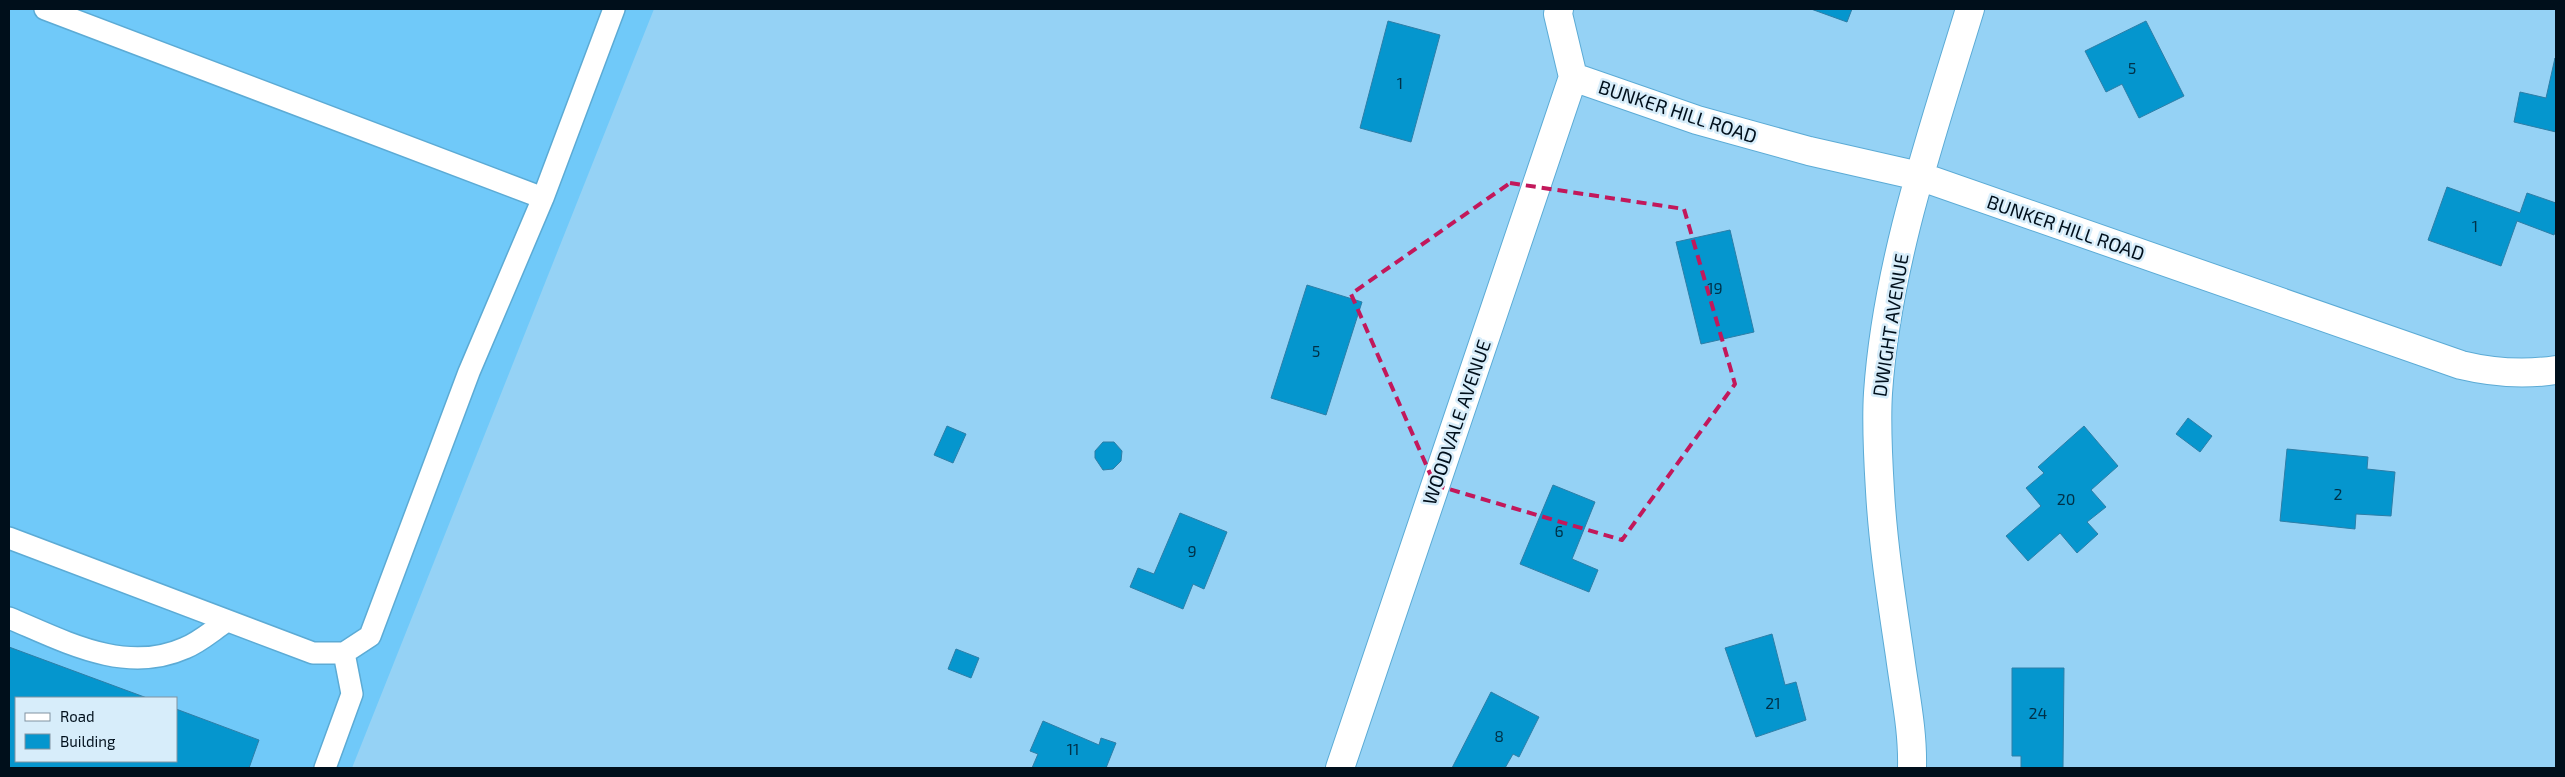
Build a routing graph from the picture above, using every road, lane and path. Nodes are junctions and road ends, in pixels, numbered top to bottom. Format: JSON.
{"nodes":[{"id":1,"x":44,"y":9,"type":"edge"},
{"id":2,"x":614,"y":9,"type":"edge"},
{"id":3,"x":1559,"y":9,"type":"edge"},
{"id":4,"x":1970,"y":9,"type":"edge"},
{"id":5,"x":1573,"y":77,"type":"junction"},
{"id":6,"x":1919,"y":176,"type":"junction"},
{"id":7,"x":543,"y":198,"type":"junction"},
{"id":8,"x":2556,"y":370,"type":"edge"},
{"id":9,"x":9,"y":538,"type":"edge"},
{"id":10,"x":9,"y":618,"type":"edge"},
{"id":11,"x":227,"y":621,"type":"junction"},
{"id":12,"x":344,"y":654,"type":"junction"},
{"id":13,"x":325,"y":768,"type":"edge"},
{"id":14,"x":1340,"y":768,"type":"edge"},
{"id":15,"x":1912,"y":768,"type":"edge"}],
"edges":[{"from":1,"to":7,"type":"lane"},
{"from":2,"to":7,"type":"lane"},
{"from":3,"to":5,"type":"street"},
{"from":4,"to":6,"type":"street","name":"DWIGHT AVENUE"},
{"from":5,"to":6,"type":"street","name":"BUNKER HILL ROAD"},
{"from":5,"to":14,"type":"street","name":"WOODVALE AVENUE"},
{"from":6,"to":8,"type":"street","name":"BUNKER HILL ROAD"},
{"from":6,"to":15,"type":"street","name":"DWIGHT AVENUE"},
{"from":7,"to":12,"type":"lane"},
{"from":9,"to":11,"type":"lane"},
{"from":10,"to":11,"type":"lane"},
{"from":11,"to":12,"type":"lane"},
{"from":12,"to":13,"type":"lane"}]}
